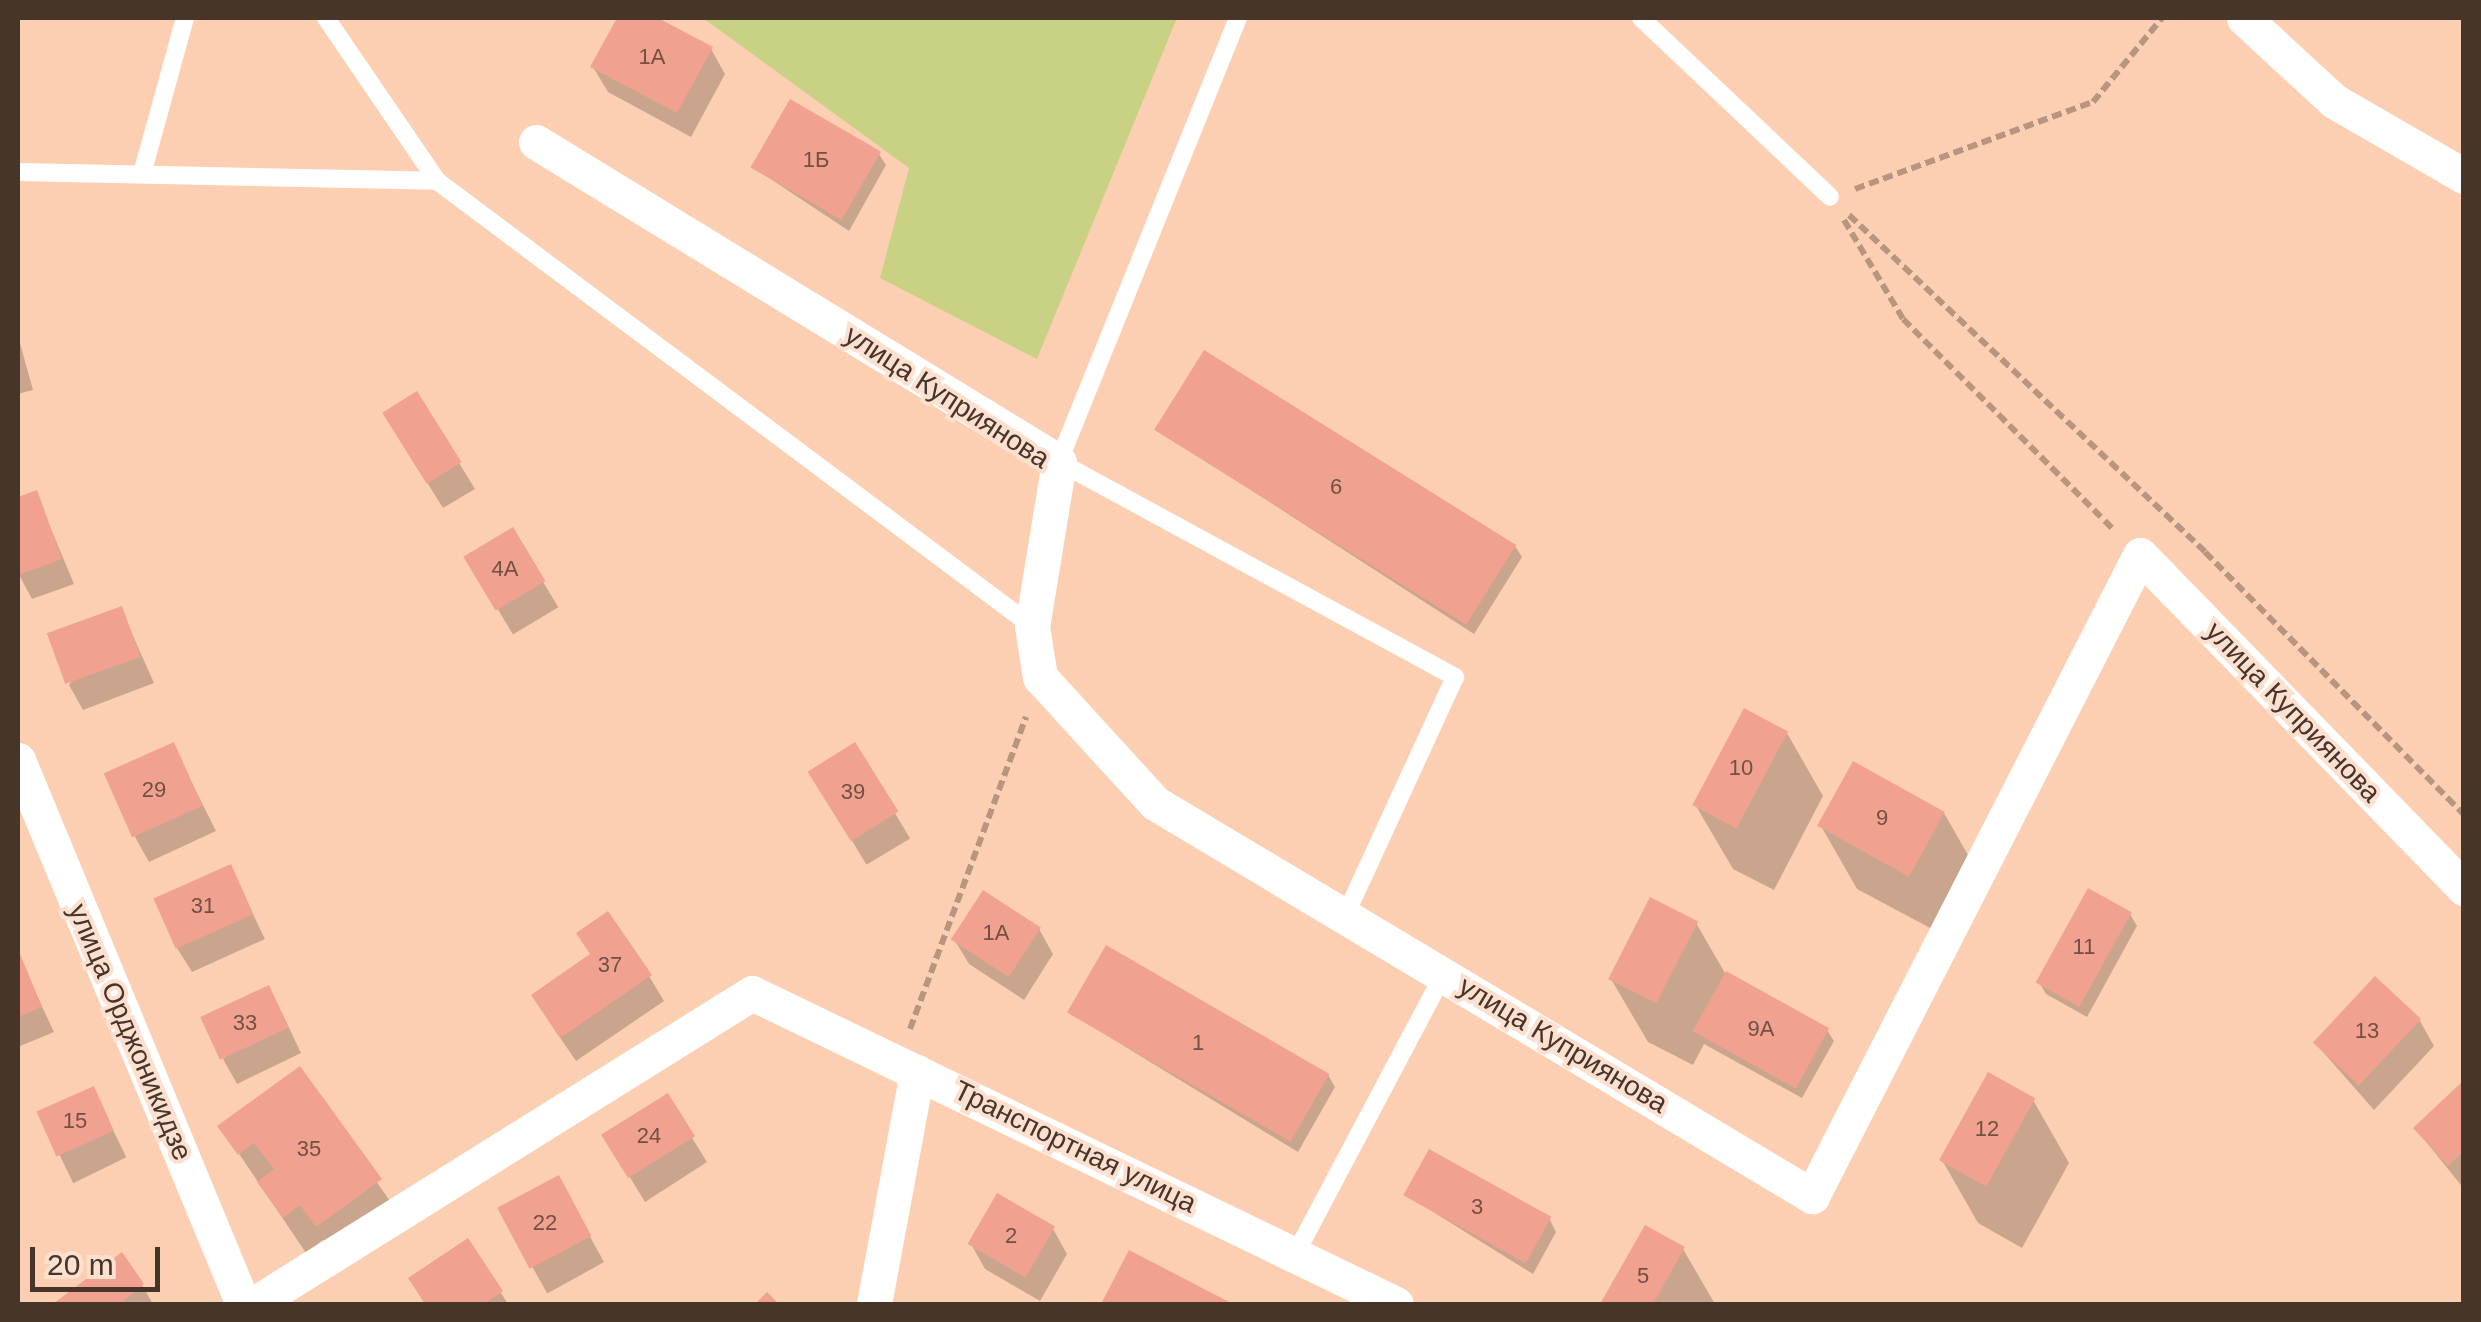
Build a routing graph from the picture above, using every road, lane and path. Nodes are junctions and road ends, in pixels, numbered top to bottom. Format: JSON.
{"nodes":[{"id":1,"x":185,"y":18,"type":"edge"},
{"id":2,"x":326,"y":18,"type":"edge"},
{"id":3,"x":1238,"y":18,"type":"edge"},
{"id":4,"x":1641,"y":18,"type":"edge"},
{"id":5,"x":2162,"y":18,"type":"edge"},
{"id":6,"x":2244,"y":18,"type":"edge"},
{"id":7,"x":536,"y":142,"type":"dead end"},
{"id":8,"x":18,"y":172,"type":"edge"},
{"id":9,"x":142,"y":174,"type":"junction"},
{"id":10,"x":2464,"y":176,"type":"edge"},
{"id":11,"x":438,"y":180,"type":"junction"},
{"id":12,"x":1830,"y":197,"type":"junction"},
{"id":13,"x":1059,"y":462,"type":"junction"},
{"id":14,"x":2140,"y":555,"type":"junction"},
{"id":15,"x":1032,"y":626,"type":"junction"},
{"id":16,"x":1040,"y":677,"type":"junction"},
{"id":17,"x":18,"y":760,"type":"edge"},
{"id":18,"x":2464,"y":815,"type":"edge"},
{"id":19,"x":2464,"y":888,"type":"edge"},
{"id":20,"x":1344,"y":919,"type":"junction"},
{"id":21,"x":1444,"y":972,"type":"junction"},
{"id":22,"x":908,"y":1067,"type":"junction"},
{"id":23,"x":1296,"y":1253,"type":"junction"},
{"id":24,"x":243,"y":1304,"type":"edge"},
{"id":25,"x":254,"y":1304,"type":"edge"},
{"id":26,"x":874,"y":1304,"type":"edge"},
{"id":27,"x":1396,"y":1304,"type":"edge"}],
"edges":[{"from":1,"to":9,"type":"lane"},
{"from":2,"to":11,"type":"lane"},
{"from":3,"to":13,"type":"lane"},
{"from":4,"to":12,"type":"lane"},
{"from":5,"to":12,"type":"path"},
{"from":6,"to":10,"type":"street"},
{"from":7,"to":13,"type":"street","name":"улица Куприянова"},
{"from":8,"to":9,"type":"lane"},
{"from":9,"to":11,"type":"lane"},
{"from":11,"to":15,"type":"lane"},
{"from":12,"to":14,"type":"path"},
{"from":12,"to":18,"type":"path"},
{"from":13,"to":15,"type":"street","name":"улица Куприянова"},
{"from":13,"to":20,"type":"lane"},
{"from":14,"to":19,"type":"street","name":"улица Куприянова"},
{"from":14,"to":21,"type":"street","name":"улица Куприянова"},
{"from":15,"to":16,"type":"street","name":"улица Куприянова"},
{"from":16,"to":20,"type":"street","name":"улица Куприянова"},
{"from":16,"to":22,"type":"path"},
{"from":17,"to":24,"type":"street","name":"улица Орджоникидзе"},
{"from":20,"to":21,"type":"street","name":"улица Куприянова"},
{"from":21,"to":23,"type":"lane"},
{"from":22,"to":23,"type":"street","name":"Транспортная улица"},
{"from":22,"to":25,"type":"street","name":"Транспортная улица"},
{"from":22,"to":26,"type":"street"},
{"from":23,"to":27,"type":"street","name":"Транспортная улица"}]}
